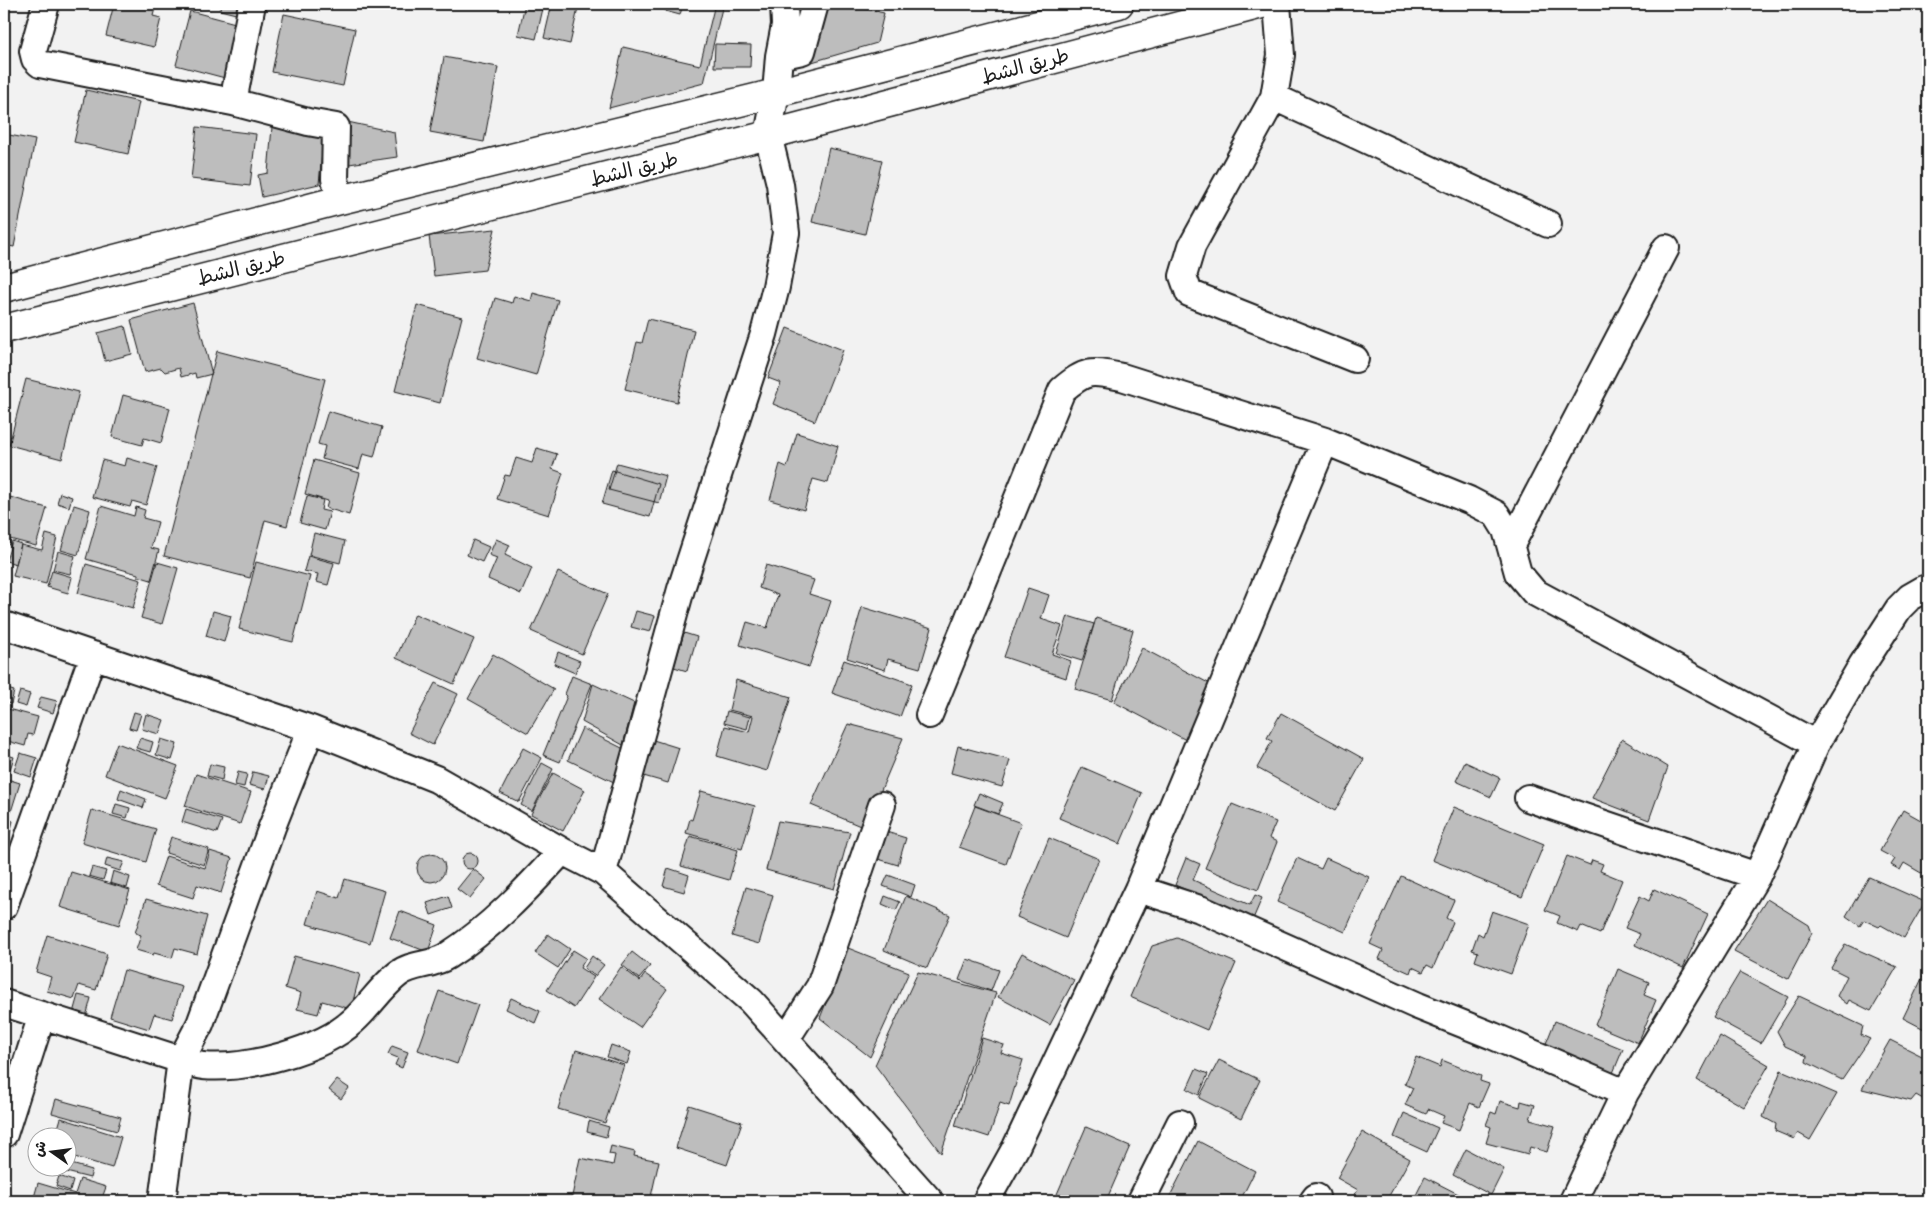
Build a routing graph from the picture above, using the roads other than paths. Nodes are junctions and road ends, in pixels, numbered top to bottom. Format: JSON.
{"nodes":[{"id":1,"x":46,"y":4,"type":"edge"},
{"id":2,"x":252,"y":4,"type":"edge"},
{"id":3,"x":784,"y":4,"type":"edge"},
{"id":4,"x":815,"y":4,"type":"edge"},
{"id":5,"x":1119,"y":4,"type":"edge"},
{"id":6,"x":1262,"y":4,"type":"edge"},
{"id":7,"x":1277,"y":4,"type":"edge"},
{"id":8,"x":779,"y":56,"type":"junction"},
{"id":9,"x":776,"y":93,"type":"junction"},
{"id":10,"x":1274,"y":97,"type":"junction"},
{"id":11,"x":232,"y":102,"type":"junction"},
{"id":12,"x":768,"y":135,"type":"junction"},
{"id":13,"x":340,"y":200,"type":"junction"},
{"id":14,"x":1548,"y":224,"type":"dead end"},
{"id":15,"x":1666,"y":248,"type":"dead end"},
{"id":16,"x":4,"y":288,"type":"edge"},
{"id":17,"x":4,"y":329,"type":"edge"},
{"id":18,"x":1355,"y":359,"type":"dead end"},
{"id":19,"x":1325,"y":441,"type":"junction"},
{"id":20,"x":1511,"y":545,"type":"junction"},
{"id":21,"x":1928,"y":589,"type":"edge"},
{"id":22,"x":4,"y":625,"type":"edge"},
{"id":23,"x":93,"y":655,"type":"junction"},
{"id":24,"x":929,"y":715,"type":"dead end"},
{"id":25,"x":311,"y":729,"type":"junction"},
{"id":26,"x":1816,"y":744,"type":"junction"},
{"id":27,"x":1528,"y":798,"type":"dead end"},
{"id":28,"x":882,"y":805,"type":"dead end"},
{"id":29,"x":562,"y":851,"type":"junction"},
{"id":30,"x":603,"y":872,"type":"junction"},
{"id":31,"x":1757,"y":876,"type":"junction"},
{"id":32,"x":1138,"y":889,"type":"junction"},
{"id":33,"x":4,"y":906,"type":"edge"},
{"id":34,"x":4,"y":1003,"type":"edge"},
{"id":35,"x":42,"y":1015,"type":"junction"},
{"id":36,"x":786,"y":1039,"type":"junction"},
{"id":37,"x":181,"y":1060,"type":"junction"},
{"id":38,"x":1625,"y":1094,"type":"junction"},
{"id":39,"x":1180,"y":1123,"type":"dead end"},
{"id":40,"x":4,"y":1134,"type":"edge"},
{"id":41,"x":162,"y":1201,"type":"edge"},
{"id":42,"x":930,"y":1201,"type":"edge"},
{"id":43,"x":986,"y":1201,"type":"edge"},
{"id":44,"x":1141,"y":1201,"type":"edge"},
{"id":45,"x":1573,"y":1201,"type":"edge"}],
"edges":[{"from":1,"to":11,"type":"street"},
{"from":2,"to":11,"type":"street"},
{"from":3,"to":8,"type":"street"},
{"from":4,"to":8,"type":"street"},
{"from":5,"to":9,"type":"highway","name":"طريق الشط"},
{"from":6,"to":12,"type":"highway","name":"طريق الشط"},
{"from":7,"to":10,"type":"street"},
{"from":8,"to":9,"type":"street"},
{"from":9,"to":12,"type":"street"},
{"from":9,"to":13,"type":"highway","name":"طريق الشط"},
{"from":10,"to":14,"type":"street"},
{"from":10,"to":18,"type":"street"},
{"from":11,"to":13,"type":"street"},
{"from":12,"to":17,"type":"highway","name":"طريق الشط"},
{"from":12,"to":30,"type":"street"},
{"from":13,"to":16,"type":"highway","name":"طريق الشط"},
{"from":15,"to":20,"type":"street"},
{"from":19,"to":20,"type":"street"},
{"from":19,"to":24,"type":"street"},
{"from":19,"to":32,"type":"street"},
{"from":20,"to":26,"type":"street"},
{"from":21,"to":26,"type":"street"},
{"from":22,"to":23,"type":"street"},
{"from":23,"to":25,"type":"street"},
{"from":23,"to":33,"type":"street"},
{"from":25,"to":29,"type":"street"},
{"from":25,"to":37,"type":"street"},
{"from":26,"to":31,"type":"street"},
{"from":27,"to":31,"type":"street"},
{"from":28,"to":36,"type":"street"},
{"from":29,"to":30,"type":"street"},
{"from":29,"to":37,"type":"street"},
{"from":30,"to":36,"type":"street"},
{"from":31,"to":38,"type":"street"},
{"from":32,"to":38,"type":"street"},
{"from":32,"to":43,"type":"street"},
{"from":34,"to":35,"type":"street"},
{"from":35,"to":37,"type":"street"},
{"from":35,"to":40,"type":"street"},
{"from":36,"to":42,"type":"street"},
{"from":37,"to":41,"type":"street"},
{"from":38,"to":45,"type":"street"},
{"from":39,"to":44,"type":"street"}]}
